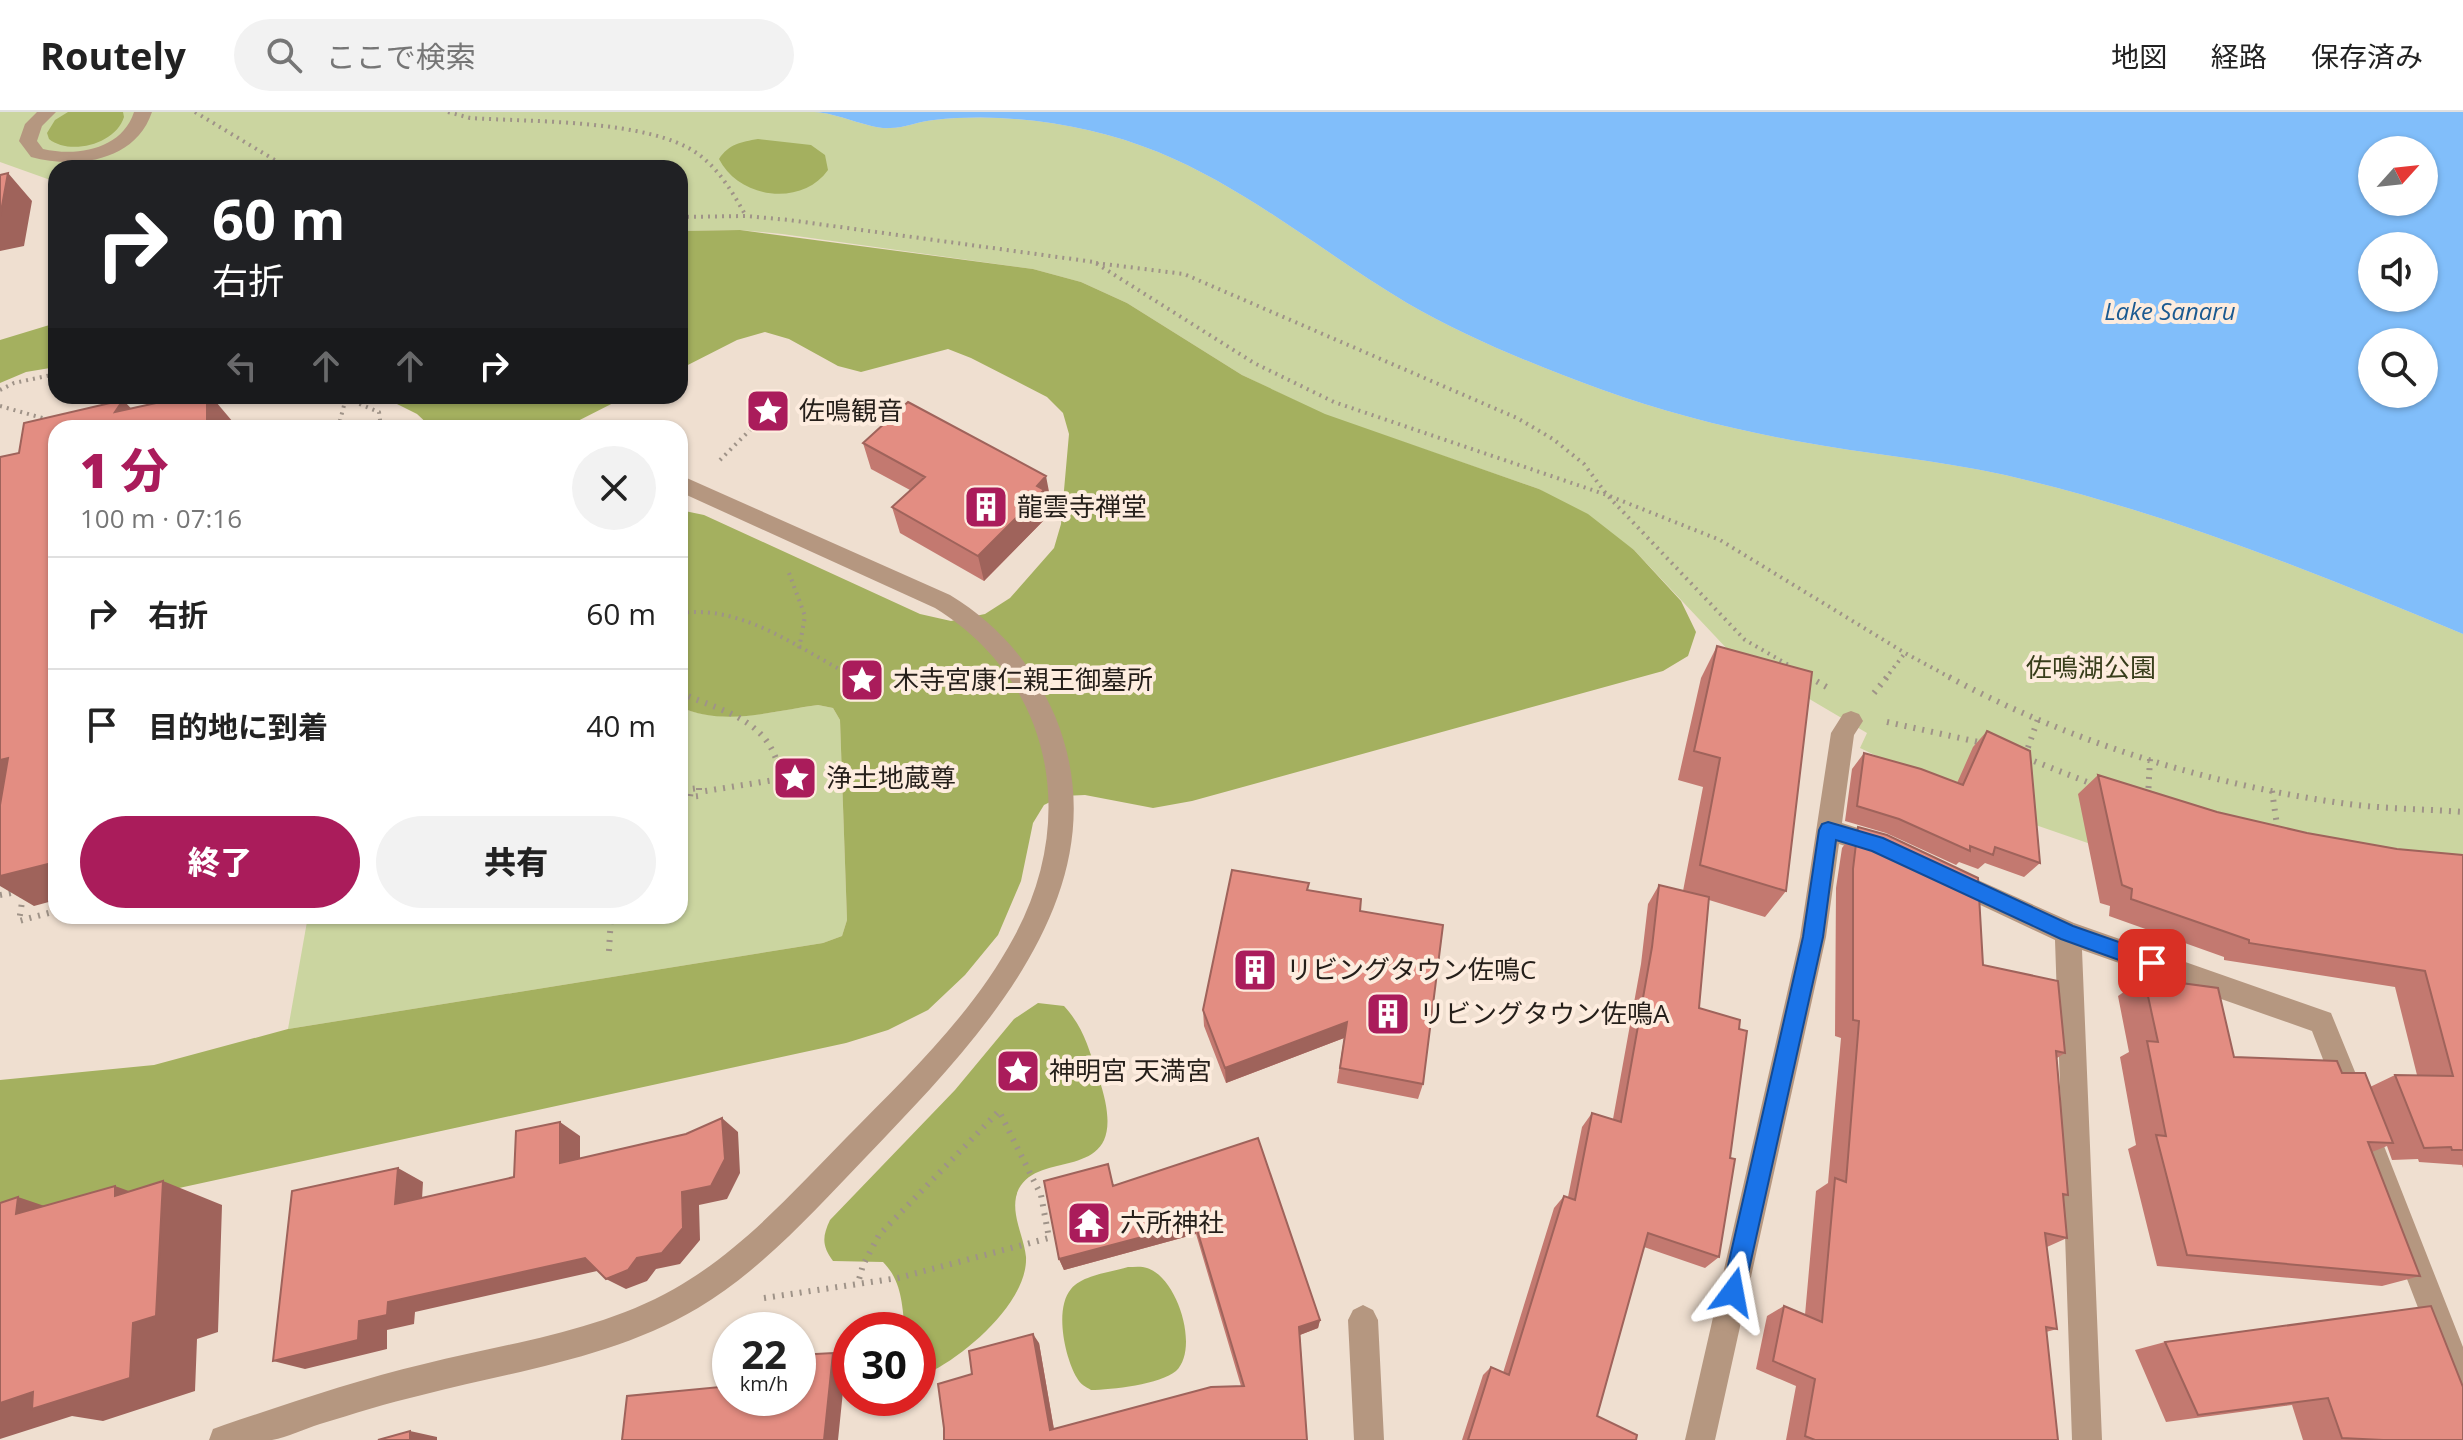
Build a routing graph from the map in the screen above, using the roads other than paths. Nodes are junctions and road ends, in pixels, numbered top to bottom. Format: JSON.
{"nodes":[{"id":1,"x":47,"y":112,"type":"edge"},
{"id":2,"x":143,"y":112,"type":"edge"},
{"id":3,"x":688,"y":487,"type":"edge"},
{"id":4,"x":1856,"y":714,"type":"road end"},
{"id":5,"x":1828,"y":830,"type":"junction"},
{"id":6,"x":1904,"y":857,"type":"edge"},
{"id":7,"x":1931,"y":869,"type":"edge"},
{"id":8,"x":2068,"y":933,"type":"junction"},
{"id":9,"x":1363,"y":1320,"type":"dead end"},
{"id":10,"x":2463,"y":1385,"type":"edge"},
{"id":11,"x":283,"y":1430,"type":"edge"},
{"id":12,"x":224,"y":1440,"type":"edge"},
{"id":13,"x":1369,"y":1440,"type":"edge"},
{"id":14,"x":1700,"y":1440,"type":"edge"},
{"id":15,"x":2087,"y":1440,"type":"edge"}],
"edges":[{"from":1,"to":2,"type":"street"},
{"from":3,"to":11,"type":"street"},
{"from":4,"to":5,"type":"street"},
{"from":5,"to":6,"type":"street"},
{"from":5,"to":14,"type":"street"},
{"from":7,"to":8,"type":"street"},
{"from":8,"to":10,"type":"street"},
{"from":8,"to":15,"type":"street"},
{"from":9,"to":13,"type":"street"},
{"from":11,"to":12,"type":"street"}]}
